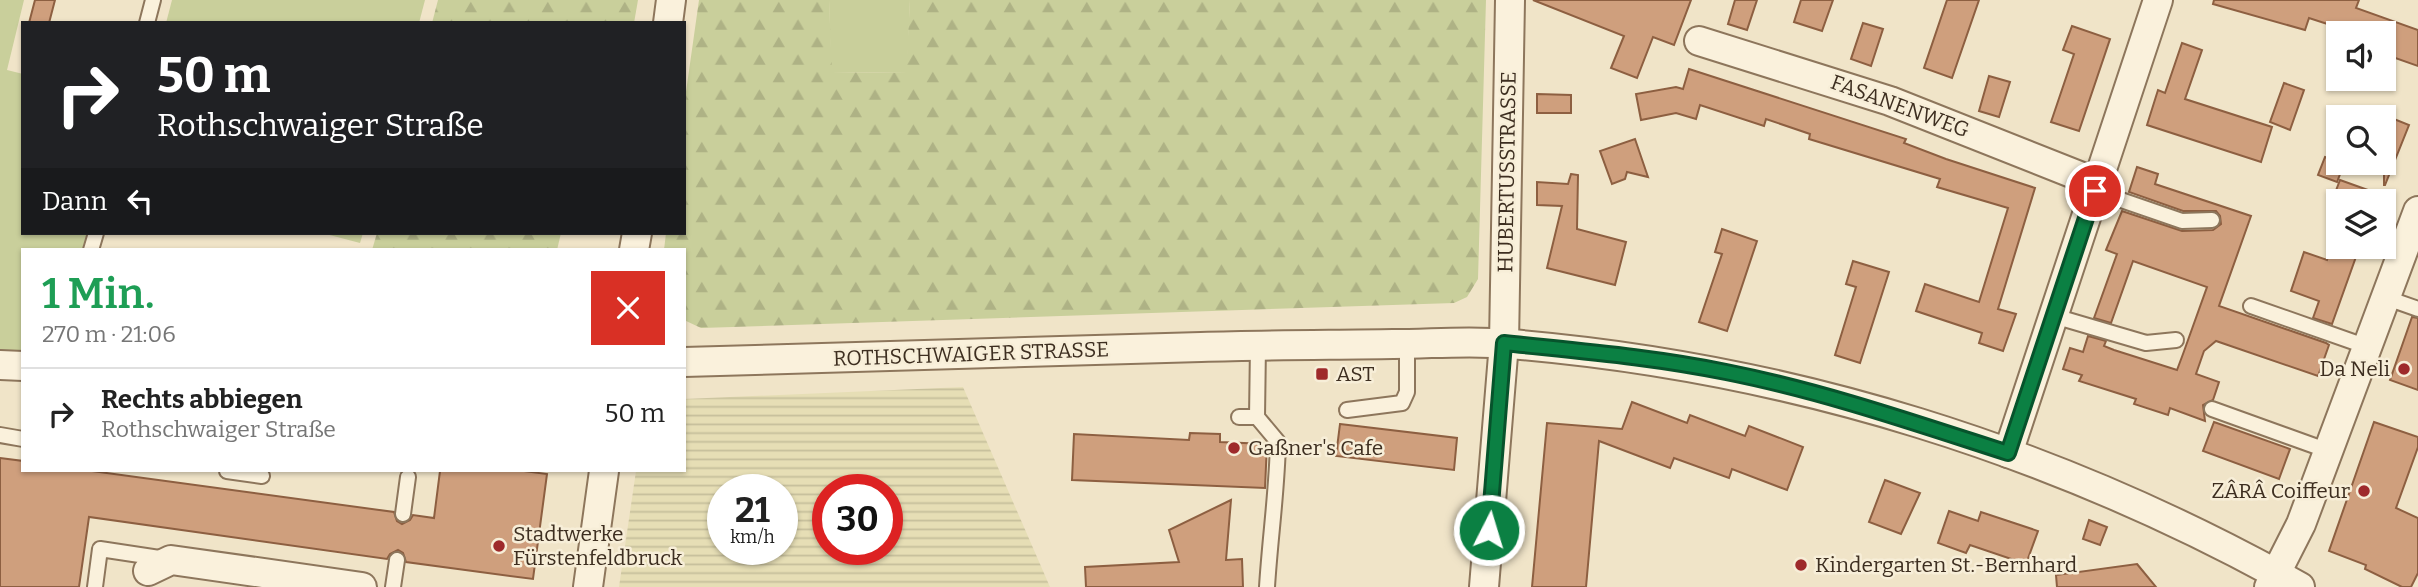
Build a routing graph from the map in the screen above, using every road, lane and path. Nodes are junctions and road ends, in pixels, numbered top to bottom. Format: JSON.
{"nodes":[{"id":1,"x":153,"y":0,"type":"edge"},
{"id":2,"x":671,"y":0,"type":"edge"},
{"id":3,"x":1510,"y":0,"type":"edge"},
{"id":4,"x":2158,"y":0,"type":"edge"},
{"id":5,"x":148,"y":21,"type":"edge"},
{"id":6,"x":668,"y":21,"type":"edge"},
{"id":7,"x":1699,"y":41,"type":"dead end"},
{"id":8,"x":2096,"y":187,"type":"junction"},
{"id":9,"x":2418,"y":211,"type":"edge"},
{"id":10,"x":2212,"y":220,"type":"dead end"},
{"id":11,"x":2384,"y":297,"type":"junction"},
{"id":12,"x":2251,"y":306,"type":"dead end"},
{"id":13,"x":2418,"y":309,"type":"edge"},
{"id":14,"x":2053,"y":316,"type":"junction"},
{"id":15,"x":2176,"y":340,"type":"dead end"},
{"id":16,"x":1504,"y":343,"type":"junction"},
{"id":17,"x":1407,"y":344,"type":"junction"},
{"id":18,"x":1258,"y":345,"type":"junction"},
{"id":19,"x":2365,"y":346,"type":"junction"},
{"id":20,"x":686,"y":362,"type":"edge"},
{"id":21,"x":0,"y":365,"type":"edge"},
{"id":22,"x":21,"y":366,"type":"edge"},
{"id":23,"x":2212,"y":409,"type":"dead end"},
{"id":24,"x":1347,"y":410,"type":"dead end"},
{"id":25,"x":1239,"y":417,"type":"dead end"},
{"id":26,"x":1257,"y":417,"type":"junction"},
{"id":27,"x":0,"y":435,"type":"edge"},
{"id":28,"x":21,"y":439,"type":"edge"},
{"id":29,"x":2326,"y":450,"type":"junction"},
{"id":30,"x":2008,"y":453,"type":"junction"},
{"id":31,"x":234,"y":472,"type":"edge"},
{"id":32,"x":604,"y":472,"type":"edge"},
{"id":33,"x":262,"y":476,"type":"dead end"},
{"id":34,"x":408,"y":477,"type":"dead end"},
{"id":35,"x":403,"y":514,"type":"dead end"},
{"id":36,"x":397,"y":560,"type":"dead end"},
{"id":37,"x":159,"y":565,"type":"joint"},
{"id":38,"x":2282,"y":582,"type":"edge"},
{"id":39,"x":95,"y":587,"type":"edge"},
{"id":40,"x":362,"y":587,"type":"edge"},
{"id":41,"x":393,"y":587,"type":"edge"},
{"id":42,"x":588,"y":587,"type":"edge"},
{"id":43,"x":1267,"y":587,"type":"edge"},
{"id":44,"x":1484,"y":587,"type":"edge"}],
"edges":[{"from":1,"to":5,"type":"lane"},
{"from":2,"to":6,"type":"street"},
{"from":3,"to":16,"type":"street","name":"HUBERTUSSTRASSE"},
{"from":4,"to":8,"type":"street"},
{"from":7,"to":8,"type":"street","name":"FASANENWEG"},
{"from":8,"to":10,"type":"lane"},
{"from":8,"to":14,"type":"street"},
{"from":9,"to":11,"type":"street"},
{"from":11,"to":13,"type":"lane"},
{"from":11,"to":19,"type":"street"},
{"from":12,"to":19,"type":"lane"},
{"from":14,"to":15,"type":"lane"},
{"from":14,"to":30,"type":"street"},
{"from":16,"to":17,"type":"street","name":"ROTHSCHWAIGER STRASSE"},
{"from":16,"to":30,"type":"street","name":"ROTHSCHWAIGER STRASSE"},
{"from":16,"to":44,"type":"street","name":"HUBERTUSSTRASSE"},
{"from":17,"to":18,"type":"street","name":"ROTHSCHWAIGER STRASSE"},
{"from":17,"to":24,"type":"lane"},
{"from":18,"to":20,"type":"street","name":"ROTHSCHWAIGER STRASSE"},
{"from":18,"to":26,"type":"lane"},
{"from":19,"to":29,"type":"street"},
{"from":21,"to":22,"type":"street"},
{"from":23,"to":29,"type":"lane"},
{"from":25,"to":26,"type":"lane"},
{"from":26,"to":43,"type":"lane"},
{"from":27,"to":28,"type":"lane"},
{"from":29,"to":38,"type":"street"},
{"from":30,"to":38,"type":"street","name":"ROTHSCHWAIGER STRASSE"},
{"from":31,"to":33,"type":"lane"},
{"from":32,"to":42,"type":"street"},
{"from":34,"to":35,"type":"lane"},
{"from":36,"to":41,"type":"lane"},
{"from":37,"to":39,"type":"lane"},
{"from":37,"to":40,"type":"street"}]}
